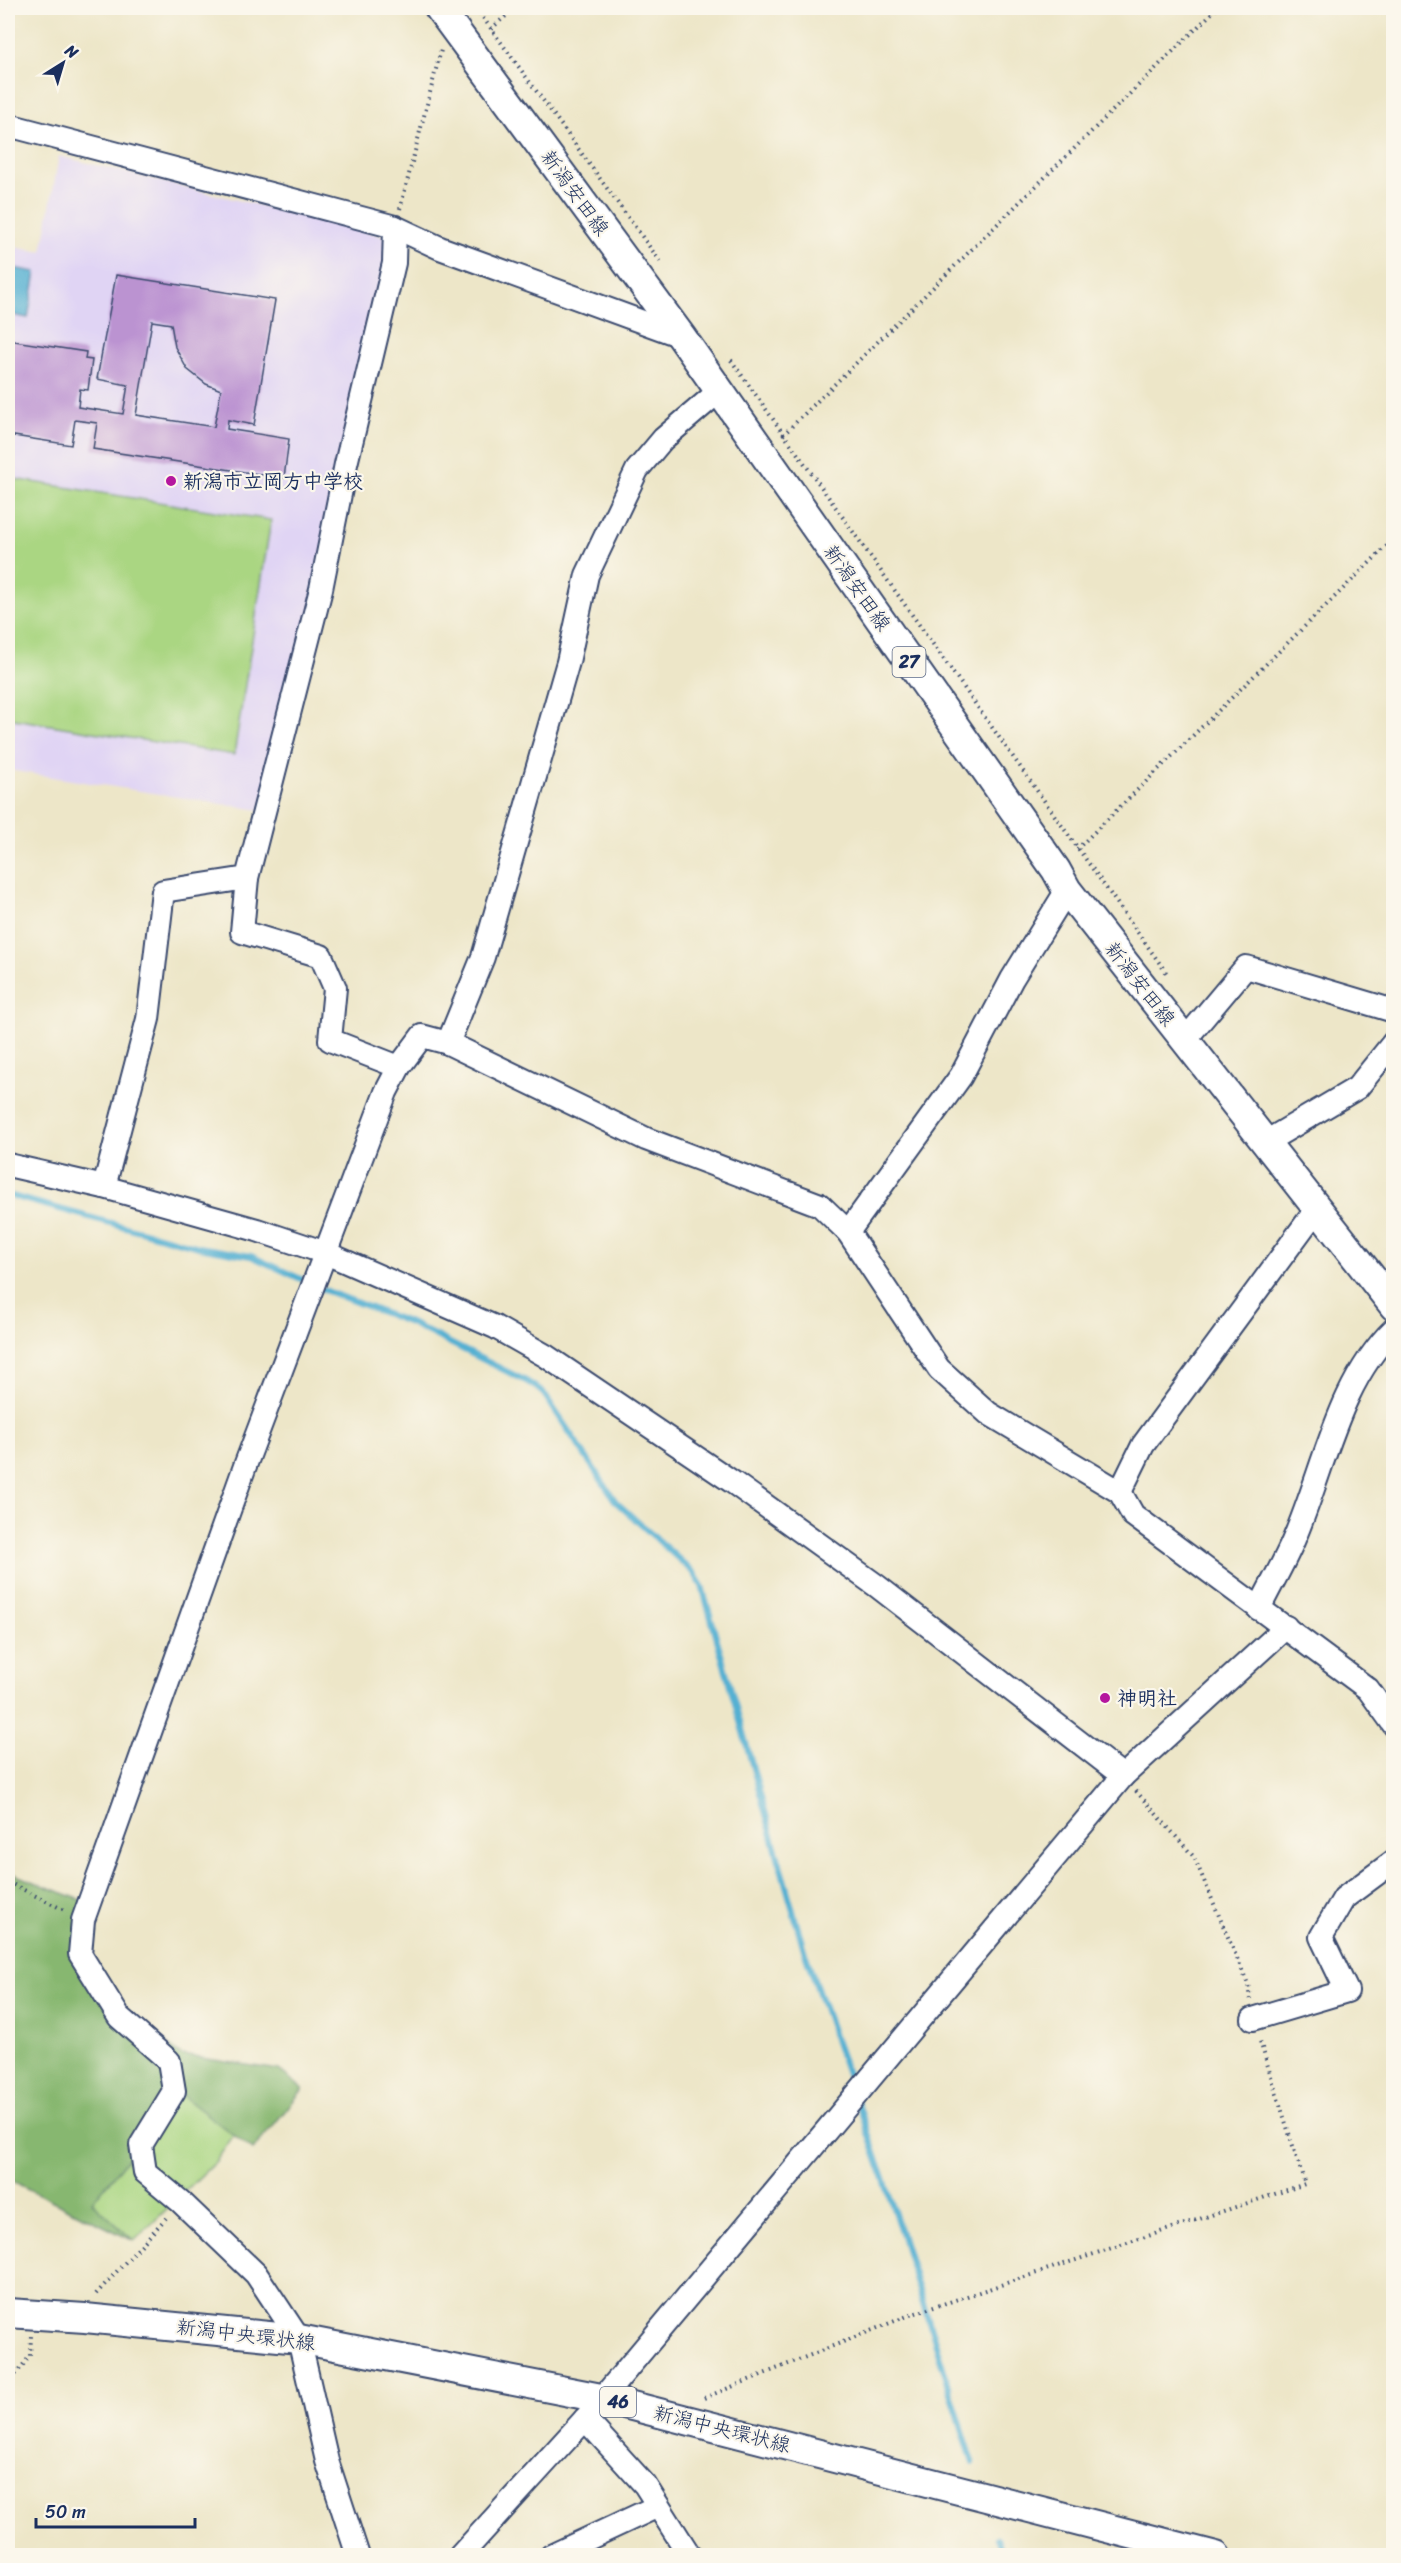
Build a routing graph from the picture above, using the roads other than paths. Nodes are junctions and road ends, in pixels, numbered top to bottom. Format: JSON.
{"nodes":[{"id":1,"x":443,"y":14,"type":"edge"},
{"id":2,"x":8,"y":125,"type":"edge"},
{"id":3,"x":395,"y":227,"type":"junction"},
{"id":4,"x":681,"y":336,"type":"junction"},
{"id":5,"x":718,"y":392,"type":"junction"},
{"id":6,"x":247,"y":878,"type":"junction"},
{"id":7,"x":1061,"y":880,"type":"junction"},
{"id":8,"x":1394,"y":1011,"type":"edge"},
{"id":9,"x":1184,"y":1041,"type":"junction"},
{"id":10,"x":1394,"y":1042,"type":"edge"},
{"id":11,"x":448,"y":1043,"type":"junction"},
{"id":12,"x":399,"y":1067,"type":"junction"},
{"id":13,"x":1264,"y":1143,"type":"junction"},
{"id":14,"x":8,"y":1165,"type":"edge"},
{"id":15,"x":104,"y":1187,"type":"junction"},
{"id":16,"x":1316,"y":1210,"type":"junction"},
{"id":17,"x":848,"y":1232,"type":"junction"},
{"id":18,"x":326,"y":1253,"type":"junction"},
{"id":19,"x":1394,"y":1306,"type":"edge"},
{"id":20,"x":1394,"y":1329,"type":"edge"},
{"id":21,"x":1120,"y":1492,"type":"junction"},
{"id":22,"x":1259,"y":1609,"type":"junction"},
{"id":23,"x":1286,"y":1627,"type":"junction"},
{"id":24,"x":1394,"y":1725,"type":"edge"},
{"id":25,"x":1122,"y":1776,"type":"junction"},
{"id":26,"x":1394,"y":1861,"type":"edge"},
{"id":27,"x":1253,"y":2019,"type":"road end"},
{"id":28,"x":20,"y":2314,"type":"edge"},
{"id":29,"x":299,"y":2339,"type":"junction"},
{"id":30,"x":593,"y":2409,"type":"junction"},
{"id":31,"x":658,"y":2506,"type":"junction"},
{"id":32,"x":358,"y":2556,"type":"edge"},
{"id":33,"x":460,"y":2556,"type":"edge"},
{"id":34,"x":552,"y":2556,"type":"edge"},
{"id":35,"x":690,"y":2556,"type":"edge"},
{"id":36,"x":1216,"y":2556,"type":"edge"}],
"edges":[{"from":1,"to":4,"type":"main road","name":"新潟安田線","number":"27"},
{"from":2,"to":3,"type":"street"},
{"from":3,"to":4,"type":"street"},
{"from":3,"to":6,"type":"street"},
{"from":4,"to":5,"type":"main road","name":"新潟安田線","number":"27"},
{"from":5,"to":7,"type":"main road","name":"新潟安田線","number":"27"},
{"from":5,"to":11,"type":"street"},
{"from":6,"to":12,"type":"street"},
{"from":6,"to":15,"type":"street"},
{"from":7,"to":9,"type":"main road","name":"新潟安田線","number":"27"},
{"from":7,"to":17,"type":"street"},
{"from":8,"to":9,"type":"street"},
{"from":9,"to":13,"type":"main road","name":"新潟安田線","number":"27"},
{"from":10,"to":13,"type":"street"},
{"from":11,"to":12,"type":"street"},
{"from":11,"to":17,"type":"street"},
{"from":12,"to":18,"type":"street"},
{"from":13,"to":16,"type":"main road","name":"新潟安田線","number":"27"},
{"from":14,"to":15,"type":"street"},
{"from":15,"to":18,"type":"street"},
{"from":16,"to":19,"type":"main road","name":"新潟安田線","number":"27"},
{"from":16,"to":21,"type":"street"},
{"from":17,"to":21,"type":"street"},
{"from":18,"to":25,"type":"street"},
{"from":18,"to":29,"type":"street"},
{"from":20,"to":22,"type":"street"},
{"from":21,"to":22,"type":"street"},
{"from":22,"to":23,"type":"street"},
{"from":23,"to":24,"type":"street"},
{"from":23,"to":25,"type":"street"},
{"from":25,"to":30,"type":"street"},
{"from":26,"to":27,"type":"street"},
{"from":28,"to":29,"type":"main road","name":"新潟中央環状線","number":"46"},
{"from":29,"to":30,"type":"main road","name":"新潟中央環状線","number":"46"},
{"from":29,"to":32,"type":"street"},
{"from":30,"to":31,"type":"street"},
{"from":30,"to":33,"type":"street"},
{"from":30,"to":36,"type":"main road","name":"新潟中央環状線","number":"46"},
{"from":31,"to":34,"type":"street"},
{"from":31,"to":35,"type":"street"}]}
